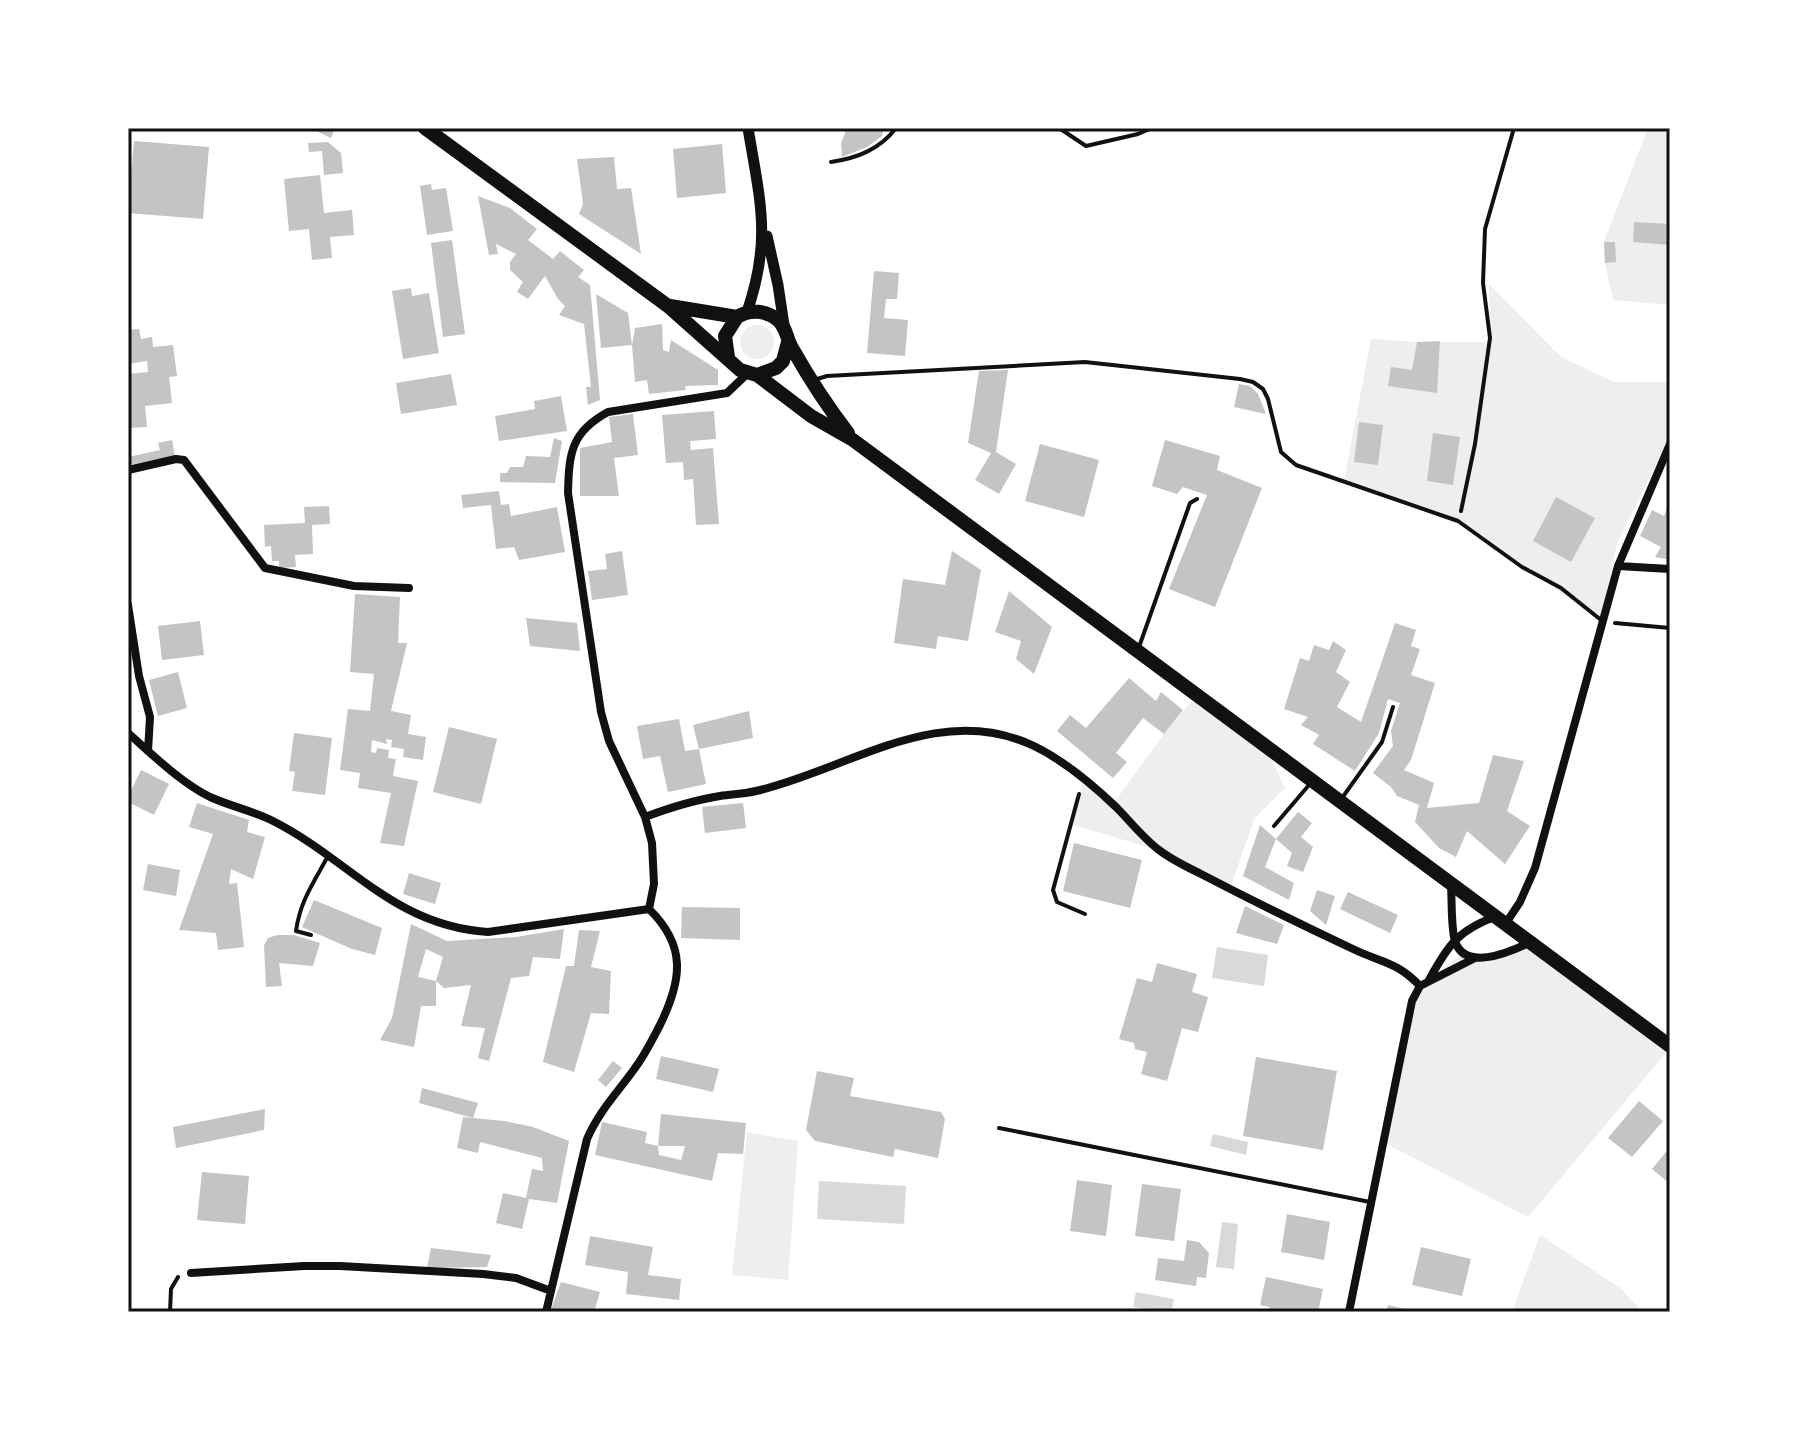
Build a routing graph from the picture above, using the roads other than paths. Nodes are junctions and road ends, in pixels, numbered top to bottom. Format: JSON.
{"nodes":[{"id":1,"x":425,"y":128,"type":"edge"},
{"id":2,"x":748,"y":128,"type":"edge"},
{"id":3,"x":764,"y":224,"type":"junction"},
{"id":4,"x":668,"y":306,"type":"junction"},
{"id":5,"x":742,"y":315,"type":"junction"},
{"id":6,"x":784,"y":325,"type":"junction"},
{"id":7,"x":788,"y":342,"type":"junction"},
{"id":8,"x":728,"y":357,"type":"junction"},
{"id":9,"x":752,"y":374,"type":"junction"},
{"id":10,"x":811,"y":381,"type":"junction"},
{"id":11,"x":853,"y":440,"type":"junction"},
{"id":12,"x":1670,"y":444,"type":"edge"},
{"id":13,"x":128,"y":470,"type":"edge"},
{"id":14,"x":1197,"y":499,"type":"dead end"},
{"id":15,"x":1618,"y":566,"type":"junction"},
{"id":16,"x":1670,"y":569,"type":"edge"},
{"id":17,"x":409,"y":588,"type":"dead end"},
{"id":18,"x":128,"y":605,"type":"edge"},
{"id":19,"x":1601,"y":620,"type":"junction"},
{"id":20,"x":1137,"y":651,"type":"junction"},
{"id":21,"x":1393,"y":707,"type":"dead end"},
{"id":22,"x":130,"y":739,"type":"edge"},
{"id":23,"x":148,"y":751,"type":"junction"},
{"id":24,"x":1313,"y":780,"type":"junction"},
{"id":25,"x":1340,"y":800,"type":"junction"},
{"id":26,"x":645,"y":817,"type":"junction"},
{"id":27,"x":1274,"y":826,"type":"dead end"},
{"id":28,"x":328,"y":856,"type":"junction"},
{"id":29,"x":1451,"y":885,"type":"junction"},
{"id":30,"x":649,"y":909,"type":"junction"},
{"id":31,"x":1501,"y":920,"type":"junction"},
{"id":32,"x":311,"y":935,"type":"dead end"},
{"id":33,"x":1454,"y":939,"type":"junction"},
{"id":34,"x":1531,"y":942,"type":"junction"},
{"id":35,"x":1475,"y":958,"type":"junction"},
{"id":36,"x":1424,"y":984,"type":"junction"},
{"id":37,"x":1670,"y":1046,"type":"edge"},
{"id":38,"x":999,"y":1128,"type":"dead end"},
{"id":39,"x":1370,"y":1202,"type":"junction"},
{"id":40,"x":191,"y":1273,"type":"road end"},
{"id":41,"x":551,"y":1291,"type":"junction"},
{"id":42,"x":546,"y":1312,"type":"edge"},
{"id":43,"x":1349,"y":1312,"type":"edge"}],
"edges":[{"from":1,"to":4,"type":"main road"},
{"from":2,"to":3,"type":"street"},
{"from":3,"to":5,"type":"street"},
{"from":3,"to":6,"type":"street"},
{"from":4,"to":5,"type":"main road"},
{"from":4,"to":8,"type":"main road"},
{"from":5,"to":6,"type":"main road"},
{"from":5,"to":8,"type":"main road"},
{"from":6,"to":7,"type":"main road"},
{"from":7,"to":9,"type":"main road"},
{"from":7,"to":10,"type":"main road"},
{"from":8,"to":9,"type":"main road"},
{"from":9,"to":11,"type":"main road"},
{"from":9,"to":26,"type":"street"},
{"from":10,"to":11,"type":"main road"},
{"from":10,"to":19,"type":"lane"},
{"from":11,"to":20,"type":"main road"},
{"from":12,"to":15,"type":"street"},
{"from":13,"to":17,"type":"street"},
{"from":14,"to":20,"type":"lane"},
{"from":15,"to":16,"type":"street"},
{"from":15,"to":19,"type":"street"},
{"from":18,"to":23,"type":"street"},
{"from":19,"to":31,"type":"street"},
{"from":20,"to":24,"type":"main road"},
{"from":21,"to":25,"type":"lane"},
{"from":22,"to":23,"type":"street"},
{"from":23,"to":28,"type":"street"},
{"from":24,"to":25,"type":"main road"},
{"from":24,"to":27,"type":"lane"},
{"from":25,"to":29,"type":"main road"},
{"from":26,"to":30,"type":"street"},
{"from":26,"to":36,"type":"street"},
{"from":28,"to":30,"type":"street"},
{"from":28,"to":32,"type":"lane"},
{"from":29,"to":31,"type":"main road"},
{"from":29,"to":33,"type":"street"},
{"from":30,"to":41,"type":"street"},
{"from":31,"to":33,"type":"street"},
{"from":31,"to":34,"type":"main road"},
{"from":33,"to":35,"type":"street"},
{"from":33,"to":36,"type":"street"},
{"from":34,"to":35,"type":"street"},
{"from":34,"to":37,"type":"main road"},
{"from":35,"to":36,"type":"street"},
{"from":36,"to":39,"type":"street"},
{"from":38,"to":39,"type":"lane"},
{"from":39,"to":43,"type":"street"},
{"from":40,"to":41,"type":"street"},
{"from":41,"to":42,"type":"street"}]}
